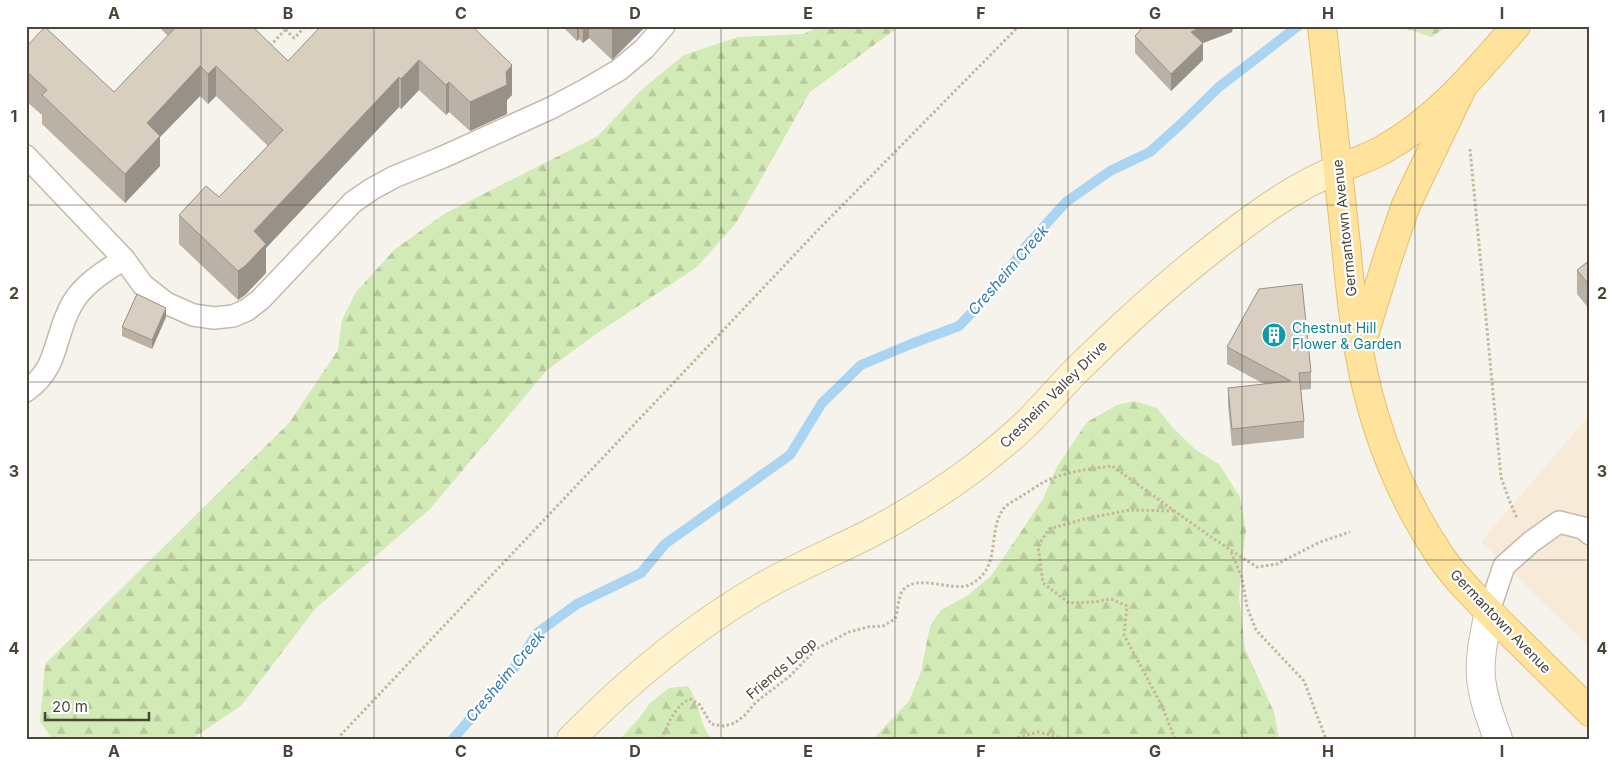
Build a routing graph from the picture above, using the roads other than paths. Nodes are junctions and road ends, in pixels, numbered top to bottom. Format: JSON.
{"nodes":[{"id":1,"x":664,"y":26,"type":"edge"},
{"id":2,"x":1322,"y":26,"type":"edge"},
{"id":3,"x":1516,"y":26,"type":"edge"},
{"id":4,"x":1462,"y":88,"type":"junction"},
{"id":5,"x":26,"y":156,"type":"edge"},
{"id":6,"x":1338,"y":169,"type":"junction"},
{"id":7,"x":124,"y":259,"type":"junction"},
{"id":8,"x":1359,"y":350,"type":"junction"},
{"id":9,"x":26,"y":391,"type":"edge"},
{"id":10,"x":1590,"y":534,"type":"edge"},
{"id":11,"x":1489,"y":611,"type":"junction"},
{"id":12,"x":1590,"y":712,"type":"edge"},
{"id":13,"x":571,"y":739,"type":"edge"},
{"id":14,"x":1498,"y":739,"type":"edge"}],
"edges":[{"from":1,"to":7,"type":"lane"},
{"from":2,"to":6,"type":"main road","name":"Germantown Avenue"},
{"from":3,"to":4,"type":"main road","name":"Cresheim Valley Drive"},
{"from":4,"to":6,"type":"main road","name":"Cresheim Valley Drive"},
{"from":4,"to":8,"type":"main road"},
{"from":5,"to":7,"type":"lane"},
{"from":6,"to":8,"type":"main road","name":"Germantown Avenue"},
{"from":6,"to":13,"type":"main road","name":"Cresheim Valley Drive"},
{"from":7,"to":9,"type":"lane"},
{"from":8,"to":11,"type":"main road","name":"Germantown Avenue"},
{"from":10,"to":11,"type":"lane"},
{"from":11,"to":12,"type":"main road","name":"Germantown Avenue"},
{"from":11,"to":14,"type":"street"}]}
